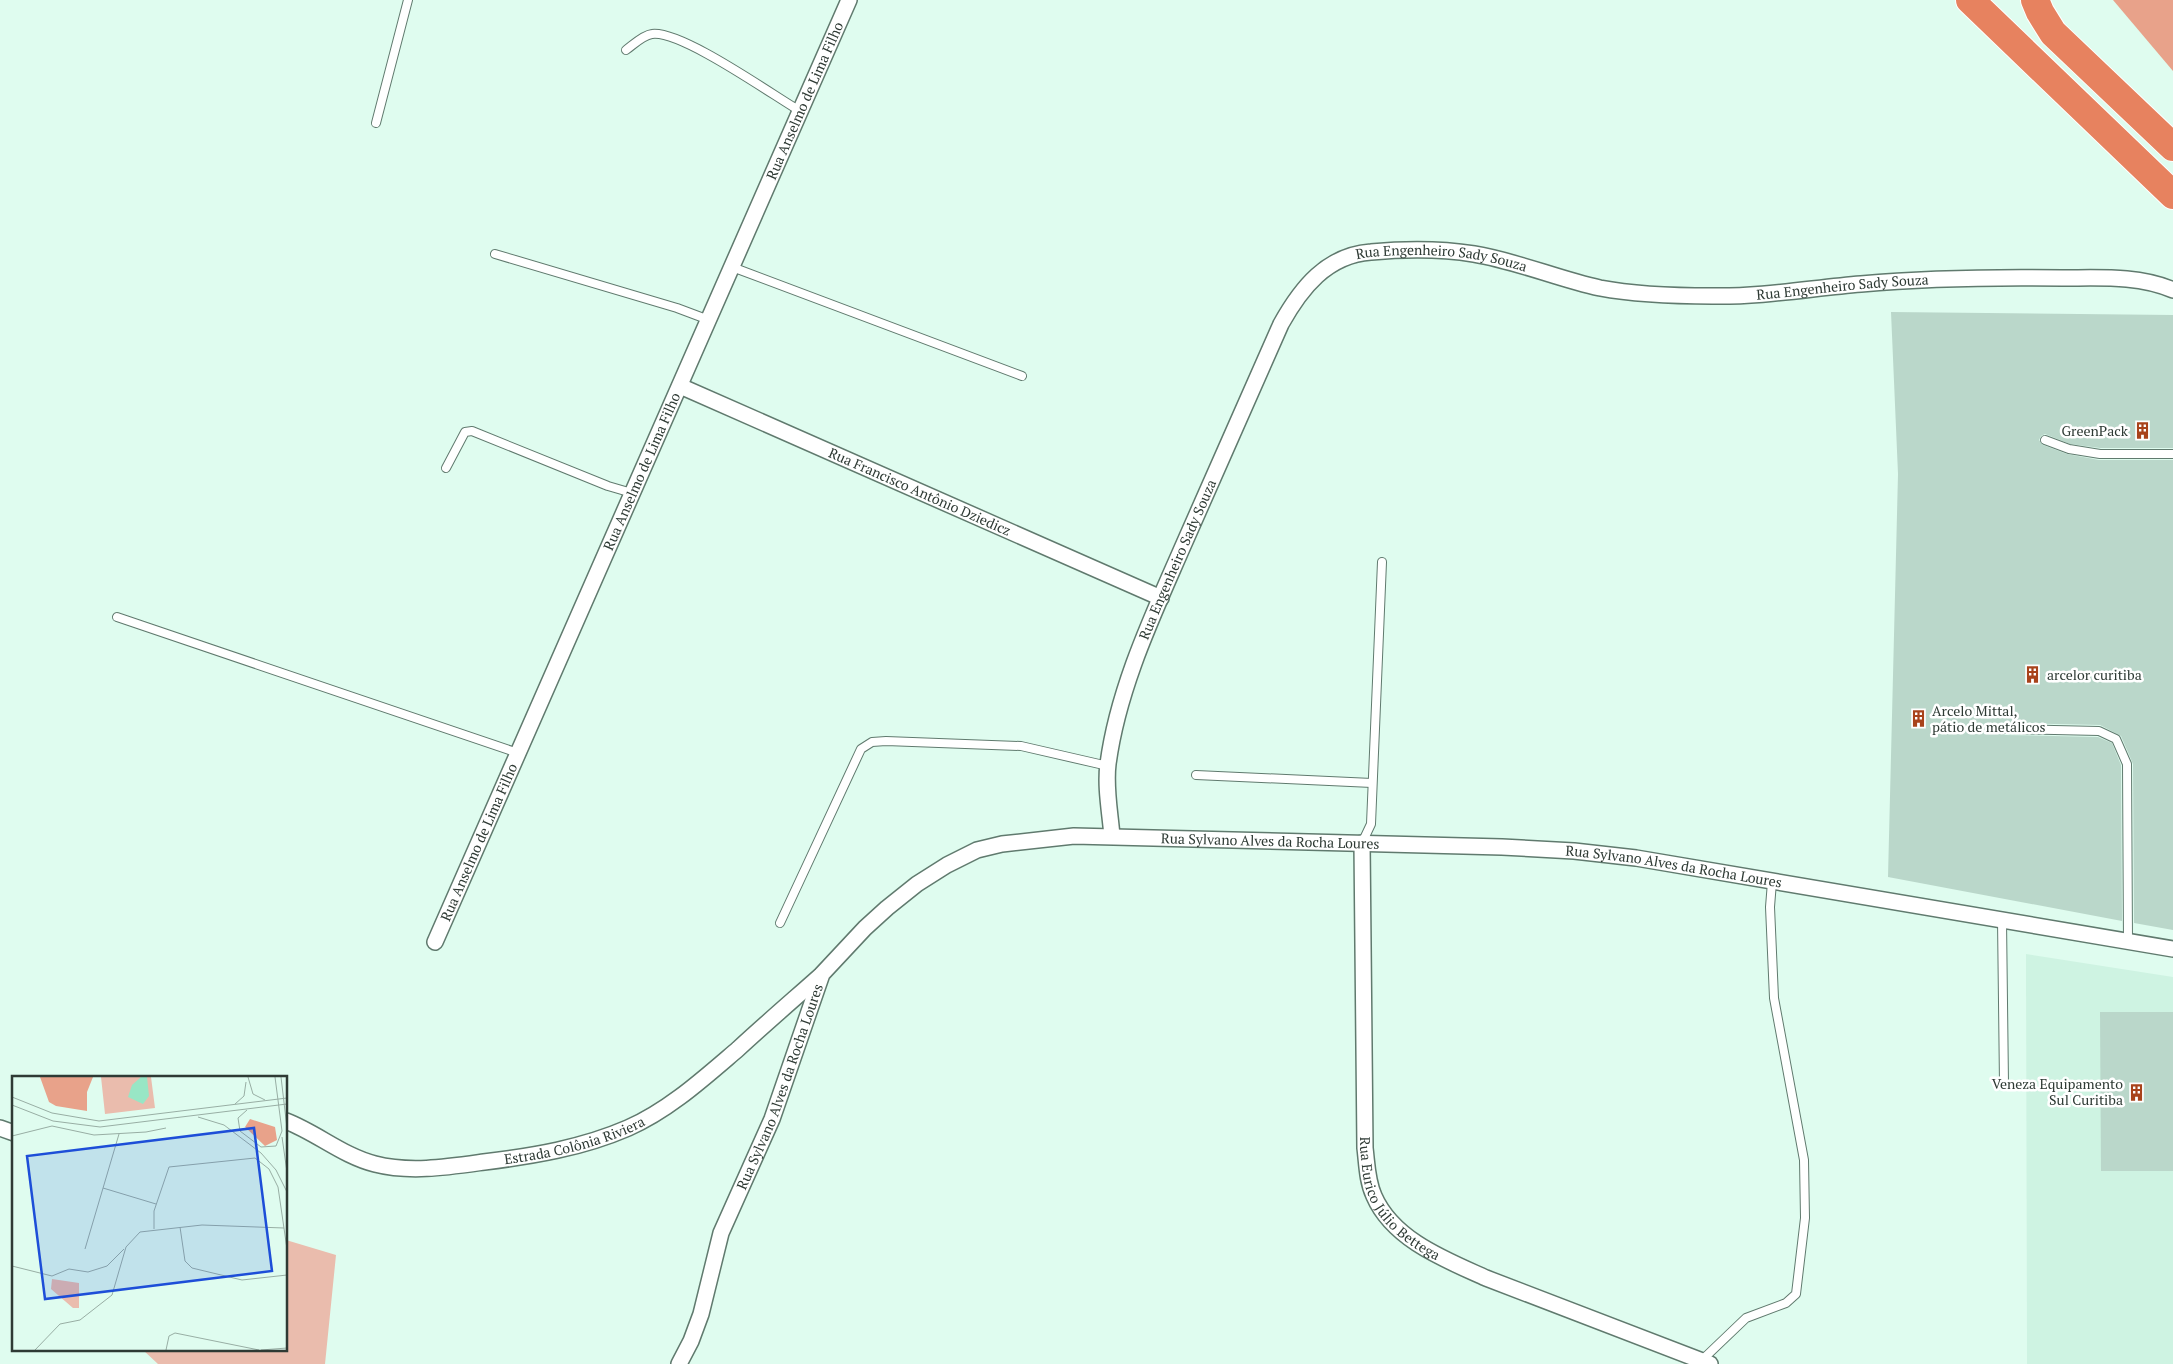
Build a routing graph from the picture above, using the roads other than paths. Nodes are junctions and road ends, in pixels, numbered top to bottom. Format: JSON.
{"nodes":[{"id":1,"x":408,"y":0,"type":"edge"},
{"id":2,"x":849,"y":0,"type":"edge"},
{"id":3,"x":1970,"y":0,"type":"edge"},
{"id":4,"x":2035,"y":0,"type":"edge"},
{"id":5,"x":626,"y":50,"type":"dead end"},
{"id":6,"x":800,"y":111,"type":"junction"},
{"id":7,"x":376,"y":123,"type":"dead end"},
{"id":8,"x":2173,"y":146,"type":"edge"},
{"id":9,"x":2173,"y":195,"type":"edge"},
{"id":10,"x":495,"y":254,"type":"dead end"},
{"id":11,"x":732,"y":266,"type":"junction"},
{"id":12,"x":2173,"y":290,"type":"edge"},
{"id":13,"x":709,"y":320,"type":"junction"},
{"id":14,"x":1022,"y":376,"type":"dead end"},
{"id":15,"x":680,"y":386,"type":"junction"},
{"id":16,"x":2045,"y":440,"type":"dead end"},
{"id":17,"x":2173,"y":454,"type":"edge"},
{"id":18,"x":446,"y":468,"type":"dead end"},
{"id":19,"x":632,"y":493,"type":"junction"},
{"id":20,"x":1382,"y":562,"type":"dead end"},
{"id":21,"x":1160,"y":598,"type":"junction"},
{"id":22,"x":117,"y":617,"type":"dead end"},
{"id":23,"x":2005,"y":729,"type":"dead end"},
{"id":24,"x":518,"y":753,"type":"junction"},
{"id":25,"x":1108,"y":766,"type":"junction"},
{"id":26,"x":1196,"y":775,"type":"dead end"},
{"id":27,"x":1372,"y":783,"type":"junction"},
{"id":28,"x":1112,"y":836,"type":"junction"},
{"id":29,"x":1362,"y":843,"type":"junction"},
{"id":30,"x":1772,"y":882,"type":"junction"},
{"id":31,"x":2002,"y":920,"type":"junction"},
{"id":32,"x":780,"y":923,"type":"dead end"},
{"id":33,"x":435,"y":942,"type":"dead end"},
{"id":34,"x":2128,"y":942,"type":"junction"},
{"id":35,"x":2173,"y":949,"type":"edge"},
{"id":36,"x":822,"y":974,"type":"junction"},
{"id":37,"x":2004,"y":1084,"type":"dead end"},
{"id":38,"x":288,"y":1122,"type":"edge"},
{"id":39,"x":0,"y":1128,"type":"edge"},
{"id":40,"x":12,"y":1132,"type":"edge"},
{"id":41,"x":1703,"y":1363,"type":"edge"},
{"id":42,"x":679,"y":1364,"type":"edge"}],
"edges":[{"from":1,"to":7,"type":"lane"},
{"from":2,"to":6,"type":"street","name":"Rua Anselmo de Lima Filho"},
{"from":3,"to":9,"type":"highway"},
{"from":4,"to":8,"type":"highway"},
{"from":5,"to":6,"type":"lane"},
{"from":6,"to":11,"type":"street","name":"Rua Anselmo de Lima Filho"},
{"from":10,"to":13,"type":"lane"},
{"from":11,"to":13,"type":"street","name":"Rua Anselmo de Lima Filho"},
{"from":11,"to":14,"type":"lane"},
{"from":12,"to":21,"type":"street","name":"Rua Engenheiro Sady Souza"},
{"from":13,"to":15,"type":"street","name":"Rua Anselmo de Lima Filho"},
{"from":15,"to":19,"type":"street","name":"Rua Anselmo de Lima Filho"},
{"from":15,"to":21,"type":"street","name":"Rua Francisco Antônio Dziedicz"},
{"from":16,"to":17,"type":"lane"},
{"from":18,"to":19,"type":"lane"},
{"from":19,"to":24,"type":"street","name":"Rua Anselmo de Lima Filho"},
{"from":20,"to":27,"type":"lane"},
{"from":21,"to":25,"type":"street","name":"Rua Engenheiro Sady Souza"},
{"from":22,"to":24,"type":"lane"},
{"from":23,"to":34,"type":"lane"},
{"from":24,"to":33,"type":"street","name":"Rua Anselmo de Lima Filho"},
{"from":25,"to":28,"type":"street","name":"Rua Engenheiro Sady Souza"},
{"from":25,"to":32,"type":"lane"},
{"from":26,"to":27,"type":"lane"},
{"from":27,"to":29,"type":"lane"},
{"from":28,"to":29,"type":"street","name":"Rua Sylvano Alves da Rocha Loures"},
{"from":28,"to":36,"type":"street","name":"Rua Sylvano Alves da Rocha Loures"},
{"from":29,"to":30,"type":"street","name":"Rua Sylvano Alves da Rocha Loures"},
{"from":29,"to":41,"type":"street","name":"Rua Eurico Júlio Bettega"},
{"from":30,"to":31,"type":"street","name":"Rua Sylvano Alves da Rocha Loures"},
{"from":30,"to":41,"type":"lane"},
{"from":31,"to":34,"type":"street","name":"Rua Sylvano Alves da Rocha Loures"},
{"from":31,"to":37,"type":"lane"},
{"from":34,"to":35,"type":"street","name":"Rua Sylvano Alves da Rocha Loures"},
{"from":36,"to":38,"type":"street","name":"Estrada Colônia Riviera"},
{"from":36,"to":42,"type":"street","name":"Rua Sylvano Alves da Rocha Loures"},
{"from":39,"to":40,"type":"street"}]}
